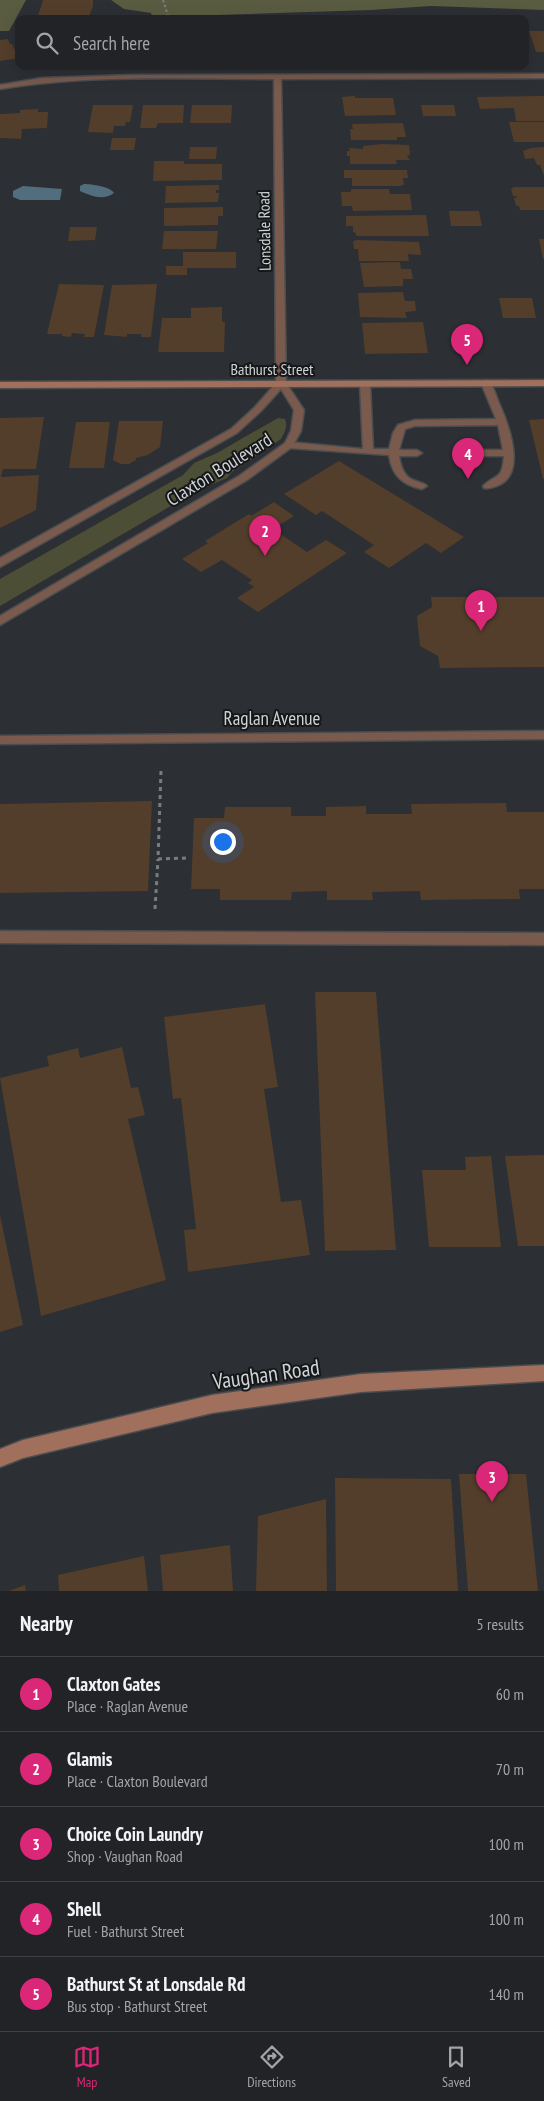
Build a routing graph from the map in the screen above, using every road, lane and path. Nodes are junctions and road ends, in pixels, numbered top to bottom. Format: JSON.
{"nodes":[{"id":1,"x":163,"y":0,"type":"edge"},
{"id":2,"x":168,"y":15,"type":"edge"},
{"id":3,"x":167,"y":70,"type":"edge"},
{"id":4,"x":167,"y":76,"type":"junction"},
{"id":5,"x":544,"y":76,"type":"edge"},
{"id":6,"x":277,"y":77,"type":"junction"},
{"id":7,"x":0,"y":87,"type":"edge"},
{"id":8,"x":281,"y":383,"type":"junction"},
{"id":9,"x":486,"y":383,"type":"junction"},
{"id":10,"x":544,"y":383,"type":"edge"},
{"id":11,"x":366,"y":384,"type":"junction"},
{"id":12,"x":0,"y":385,"type":"edge"},
{"id":13,"x":501,"y":422,"type":"junction"},
{"id":14,"x":289,"y":445,"type":"junction"},
{"id":15,"x":368,"y":452,"type":"junction"},
{"id":16,"x":394,"y":453,"type":"junction"},
{"id":17,"x":482,"y":453,"type":"dead end"},
{"id":18,"x":510,"y":453,"type":"junction"},
{"id":19,"x":417,"y":454,"type":"dead end"},
{"id":20,"x":422,"y":486,"type":"dead end"},
{"id":21,"x":488,"y":486,"type":"dead end"},
{"id":22,"x":0,"y":563,"type":"edge"},
{"id":23,"x":0,"y":621,"type":"edge"},
{"id":24,"x":544,"y":735,"type":"edge"},
{"id":25,"x":0,"y":740,"type":"edge"},
{"id":26,"x":162,"y":771,"type":"dead end"},
{"id":27,"x":188,"y":858,"type":"dead end"},
{"id":28,"x":158,"y":859,"type":"junction"},
{"id":29,"x":0,"y":937,"type":"edge"},
{"id":30,"x":153,"y":937,"type":"junction"},
{"id":31,"x":544,"y":939,"type":"edge"},
{"id":32,"x":544,"y":1373,"type":"edge"},
{"id":33,"x":0,"y":1458,"type":"edge"}],
"edges":[{"from":1,"to":2,"type":"path"},
{"from":3,"to":4,"type":"street"},
{"from":4,"to":6,"type":"street"},
{"from":4,"to":7,"type":"street"},
{"from":5,"to":6,"type":"street"},
{"from":6,"to":8,"type":"street","name":"Lonsdale Road"},
{"from":8,"to":11,"type":"main road","name":"Bathurst Street"},
{"from":8,"to":12,"type":"main road","name":"Bathurst Street"},
{"from":8,"to":14,"type":"street","name":"Claxton Boulevard"},
{"from":8,"to":22,"type":"street","name":"Claxton Boulevard"},
{"from":9,"to":10,"type":"main road","name":"Bathurst Street"},
{"from":9,"to":11,"type":"main road","name":"Bathurst Street"},
{"from":9,"to":13,"type":"street"},
{"from":11,"to":15,"type":"street"},
{"from":13,"to":16,"type":"street"},
{"from":13,"to":18,"type":"street"},
{"from":14,"to":15,"type":"street"},
{"from":14,"to":23,"type":"street","name":"Claxton Boulevard"},
{"from":15,"to":16,"type":"street"},
{"from":16,"to":19,"type":"street"},
{"from":16,"to":20,"type":"street"},
{"from":17,"to":18,"type":"street"},
{"from":18,"to":21,"type":"street"},
{"from":24,"to":25,"type":"street","name":"Raglan Avenue"},
{"from":26,"to":28,"type":"path"},
{"from":27,"to":28,"type":"path"},
{"from":28,"to":30,"type":"path"},
{"from":29,"to":30,"type":"street"},
{"from":30,"to":31,"type":"street"},
{"from":32,"to":33,"type":"main road","name":"Vaughan Road"}]}
